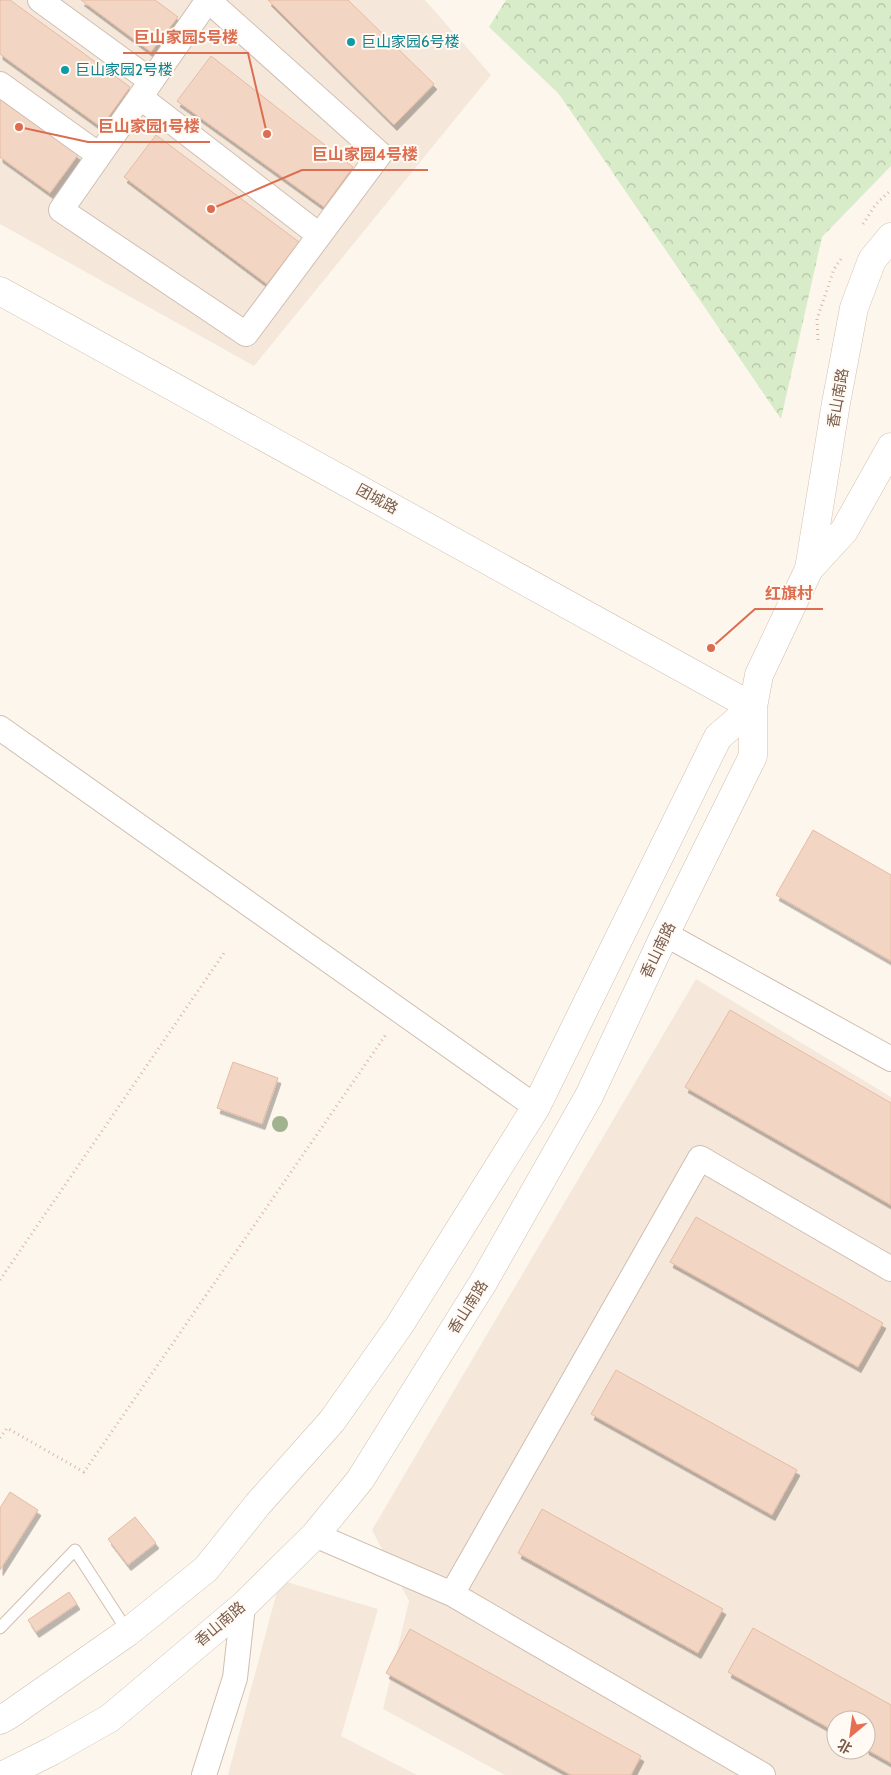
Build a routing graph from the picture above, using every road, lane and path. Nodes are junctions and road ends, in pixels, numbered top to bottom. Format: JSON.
{"nodes":[{"id":1,"x":40,"y":0,"type":"edge"},
{"id":2,"x":208,"y":0,"type":"edge"},
{"id":3,"x":0,"y":84,"type":"edge"},
{"id":4,"x":146,"y":89,"type":"junction"},
{"id":5,"x":99,"y":155,"type":"junction"},
{"id":6,"x":319,"y":235,"type":"junction"},
{"id":7,"x":891,"y":237,"type":"edge"},
{"id":8,"x":0,"y":291,"type":"edge"},
{"id":9,"x":891,"y":447,"type":"edge"},
{"id":10,"x":809,"y":569,"type":"junction"},
{"id":11,"x":753,"y":707,"type":"junction"},
{"id":12,"x":0,"y":728,"type":"edge"},
{"id":13,"x":665,"y":934,"type":"junction"},
{"id":14,"x":226,"y":950,"type":"dead end"},
{"id":15,"x":402,"y":1012,"type":"junction"},
{"id":16,"x":891,"y":1060,"type":"edge"},
{"id":17,"x":536,"y":1107,"type":"junction"},
{"id":18,"x":891,"y":1270,"type":"edge"},
{"id":19,"x":0,"y":1280,"type":"edge"},
{"id":20,"x":0,"y":1438,"type":"edge"},
{"id":21,"x":315,"y":1535,"type":"junction"},
{"id":22,"x":452,"y":1594,"type":"junction"},
{"id":23,"x":243,"y":1606,"type":"junction"},
{"id":24,"x":0,"y":1628,"type":"edge"},
{"id":25,"x":128,"y":1632,"type":"junction"},
{"id":26,"x":0,"y":1720,"type":"edge"},
{"id":27,"x":4,"y":1775,"type":"edge"},
{"id":28,"x":204,"y":1775,"type":"edge"},
{"id":29,"x":763,"y":1775,"type":"edge"}],
"edges":[{"from":1,"to":4,"type":"street"},
{"from":2,"to":4,"type":"street"},
{"from":2,"to":6,"type":"street"},
{"from":3,"to":5,"type":"street"},
{"from":4,"to":5,"type":"street"},
{"from":4,"to":6,"type":"street"},
{"from":5,"to":6,"type":"street"},
{"from":7,"to":10,"type":"street","name":"香山南路"},
{"from":8,"to":11,"type":"street","name":"团城路"},
{"from":9,"to":10,"type":"street","name":"香山南路"},
{"from":10,"to":11,"type":"street","name":"香山南路"},
{"from":11,"to":13,"type":"street","name":"香山南路"},
{"from":11,"to":17,"type":"street"},
{"from":12,"to":15,"type":"street"},
{"from":13,"to":16,"type":"street"},
{"from":13,"to":21,"type":"street","name":"香山南路"},
{"from":14,"to":19,"type":"path"},
{"from":15,"to":17,"type":"street"},
{"from":15,"to":20,"type":"path"},
{"from":17,"to":25,"type":"street"},
{"from":18,"to":22,"type":"street"},
{"from":21,"to":22,"type":"street"},
{"from":21,"to":23,"type":"street","name":"香山南路"},
{"from":22,"to":29,"type":"street"},
{"from":23,"to":27,"type":"street","name":"香山南路"},
{"from":23,"to":28,"type":"street"},
{"from":24,"to":25,"type":"lane"},
{"from":25,"to":26,"type":"street"}]}
